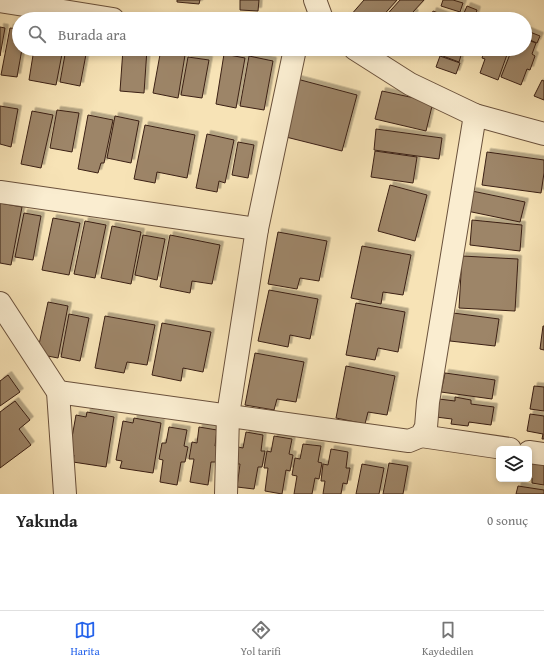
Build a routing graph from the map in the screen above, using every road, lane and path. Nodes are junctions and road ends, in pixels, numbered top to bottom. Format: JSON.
{"nodes":[{"id":1,"x":315,"y":0,"type":"edge"},
{"id":2,"x":0,"y":1,"type":"edge"},
{"id":3,"x":69,"y":12,"type":"edge"},
{"id":4,"x":319,"y":12,"type":"edge"},
{"id":5,"x":293,"y":56,"type":"edge"},
{"id":6,"x":366,"y":56,"type":"edge"},
{"id":7,"x":475,"y":115,"type":"junction"},
{"id":8,"x":544,"y":134,"type":"edge"},
{"id":9,"x":0,"y":192,"type":"edge"},
{"id":10,"x":256,"y":229,"type":"junction"},
{"id":11,"x":0,"y":303,"type":"edge"},
{"id":12,"x":58,"y":392,"type":"junction"},
{"id":13,"x":228,"y":415,"type":"junction"},
{"id":14,"x":421,"y":436,"type":"junction"},
{"id":15,"x":496,"y":447,"type":"edge"},
{"id":16,"x":532,"y":452,"type":"edge"},
{"id":17,"x":544,"y":454,"type":"edge"},
{"id":18,"x":65,"y":494,"type":"edge"},
{"id":19,"x":226,"y":494,"type":"edge"}],
"edges":[{"from":1,"to":4,"type":"street"},
{"from":2,"to":3,"type":"street"},
{"from":5,"to":10,"type":"street"},
{"from":6,"to":7,"type":"street"},
{"from":7,"to":8,"type":"street"},
{"from":7,"to":14,"type":"street"},
{"from":9,"to":10,"type":"street"},
{"from":10,"to":13,"type":"street"},
{"from":11,"to":12,"type":"street"},
{"from":12,"to":13,"type":"street"},
{"from":12,"to":18,"type":"street"},
{"from":13,"to":14,"type":"street"},
{"from":13,"to":19,"type":"street"},
{"from":14,"to":15,"type":"street"},
{"from":16,"to":17,"type":"street"}]}
